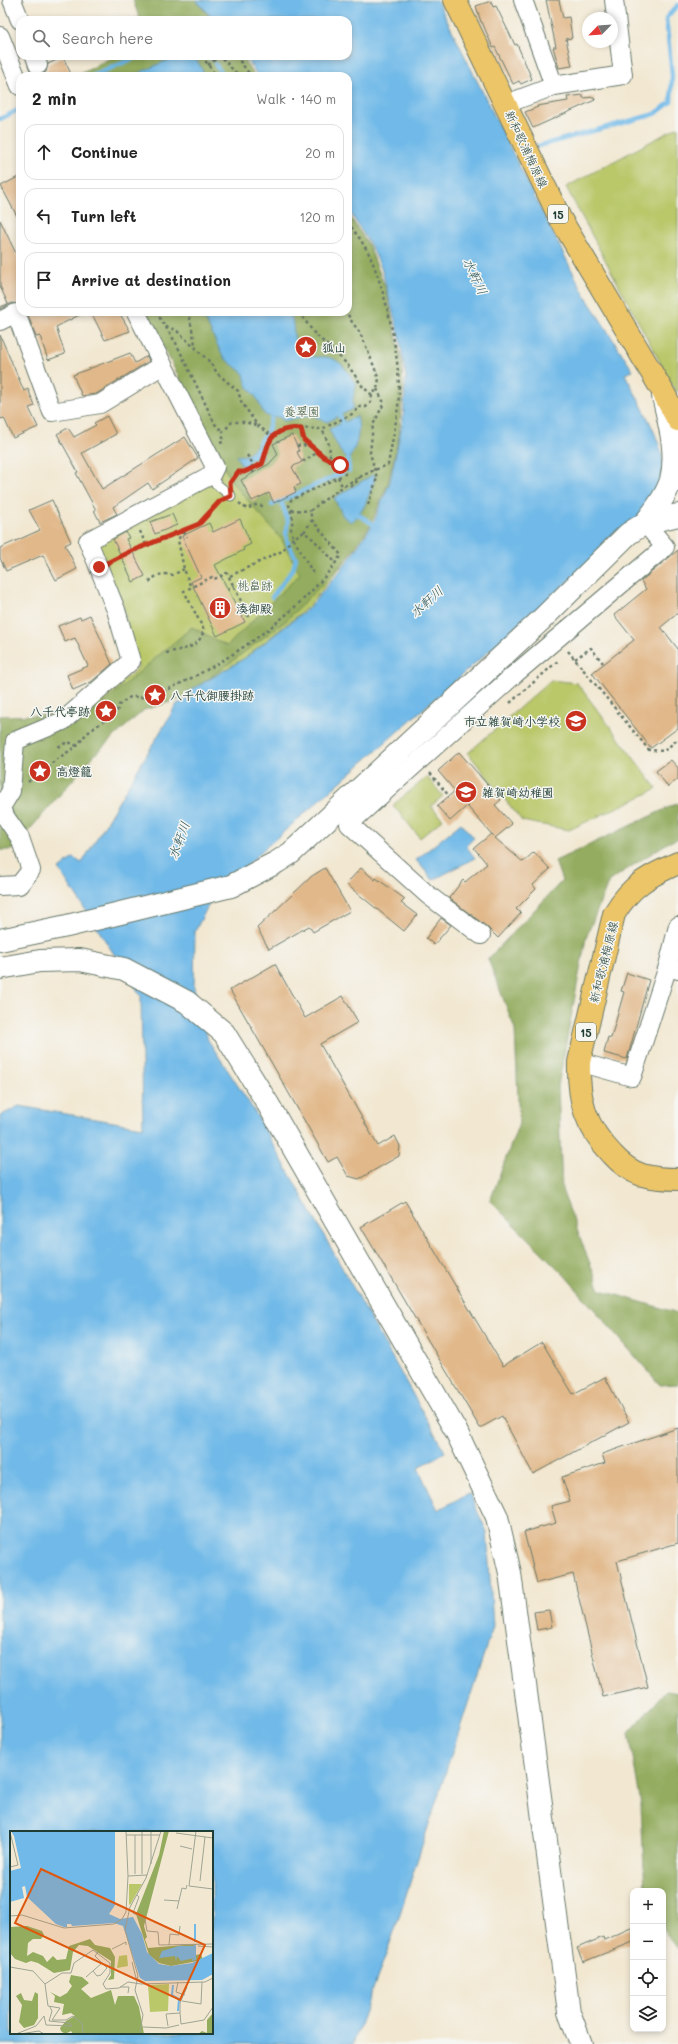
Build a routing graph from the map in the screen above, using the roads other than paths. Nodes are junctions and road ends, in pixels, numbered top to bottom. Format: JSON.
{"nodes":[{"id":1,"x":12,"y":0,"type":"edge"},
{"id":2,"x":522,"y":0,"type":"edge"},
{"id":3,"x":614,"y":0,"type":"edge"},
{"id":4,"x":458,"y":1,"type":"edge"},
{"id":5,"x":18,"y":16,"type":"edge"},
{"id":6,"x":0,"y":36,"type":"edge"},
{"id":7,"x":16,"y":76,"type":"edge"},
{"id":8,"x":554,"y":86,"type":"junction"},
{"id":9,"x":506,"y":104,"type":"junction"},
{"id":10,"x":16,"y":313,"type":"edge"},
{"id":11,"x":17,"y":316,"type":"edge"},
{"id":12,"x":138,"y":316,"type":"edge"},
{"id":13,"x":0,"y":321,"type":"edge"},
{"id":14,"x":163,"y":365,"type":"junction"},
{"id":15,"x":662,"y":390,"type":"junction"},
{"id":16,"x":678,"y":420,"type":"edge"},
{"id":17,"x":211,"y":475,"type":"junction"},
{"id":18,"x":231,"y":496,"type":"road end"},
{"id":19,"x":678,"y":515,"type":"edge"},
{"id":20,"x":645,"y":523,"type":"junction"},
{"id":21,"x":541,"y":620,"type":"junction"},
{"id":22,"x":559,"y":641,"type":"junction"},
{"id":23,"x":0,"y":809,"type":"edge"},
{"id":24,"x":678,"y":863,"type":"edge"},
{"id":25,"x":0,"y":886,"type":"edge"},
{"id":26,"x":678,"y":926,"type":"edge"},
{"id":27,"x":481,"y":935,"type":"dead end"},
{"id":28,"x":0,"y":940,"type":"edge"},
{"id":29,"x":0,"y":968,"type":"edge"},
{"id":30,"x":673,"y":968,"type":"edge"},
{"id":31,"x":578,"y":1062,"type":"junction"},
{"id":32,"x":678,"y":1179,"type":"edge"},
{"id":33,"x":581,"y":2044,"type":"edge"}],
"edges":[{"from":1,"to":5,"type":"street"},
{"from":2,"to":8,"type":"street"},
{"from":3,"to":8,"type":"street"},
{"from":4,"to":9,"type":"main road","name":"新和歌浦梅原線","number":"15"},
{"from":6,"to":7,"type":"street"},
{"from":8,"to":9,"type":"street"},
{"from":9,"to":15,"type":"main road","name":"新和歌浦梅原線","number":"15"},
{"from":10,"to":13,"type":"street"},
{"from":11,"to":14,"type":"street"},
{"from":12,"to":14,"type":"street"},
{"from":14,"to":17,"type":"street"},
{"from":15,"to":16,"type":"main road","name":"新和歌浦梅原線","number":"15"},
{"from":15,"to":20,"type":"street"},
{"from":17,"to":18,"type":"lane"},
{"from":17,"to":23,"type":"street"},
{"from":19,"to":20,"type":"street"},
{"from":20,"to":21,"type":"street"},
{"from":20,"to":22,"type":"street"},
{"from":21,"to":22,"type":"street"},
{"from":21,"to":28,"type":"street"},
{"from":22,"to":27,"type":"street"},
{"from":23,"to":25,"type":"street"},
{"from":24,"to":31,"type":"main road","name":"新和歌浦梅原線","number":"15"},
{"from":26,"to":30,"type":"street"},
{"from":29,"to":33,"type":"street"},
{"from":30,"to":31,"type":"street"},
{"from":31,"to":32,"type":"main road","name":"新和歌浦梅原線","number":"15"}]}
